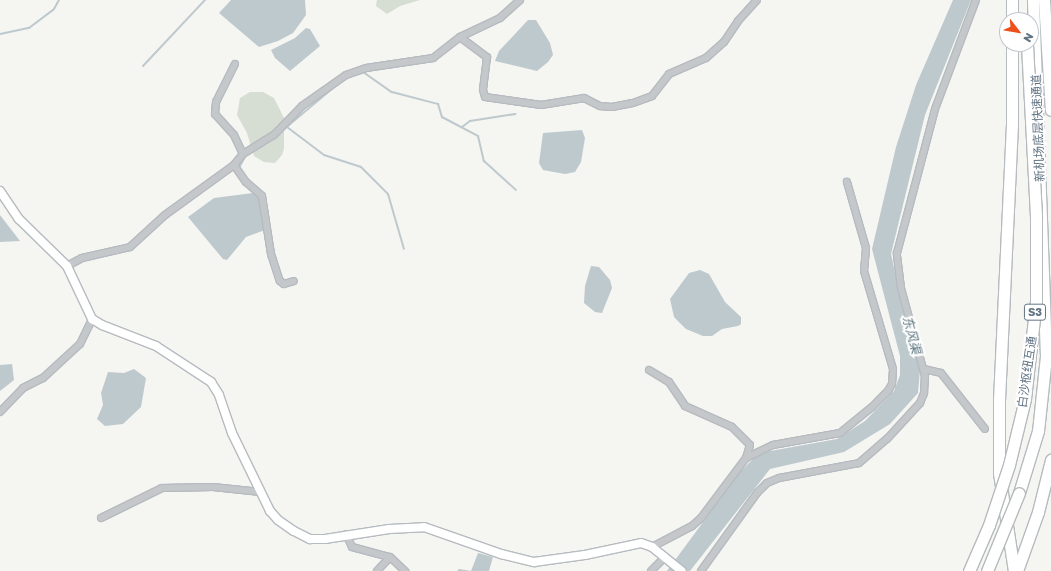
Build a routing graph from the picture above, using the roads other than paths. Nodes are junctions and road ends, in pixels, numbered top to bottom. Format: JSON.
{"nodes":[{"id":1,"x":520,"y":0,"type":"edge"},
{"id":2,"x":757,"y":0,"type":"edge"},
{"id":3,"x":976,"y":0,"type":"edge"},
{"id":4,"x":1012,"y":0,"type":"edge"},
{"id":5,"x":1025,"y":0,"type":"edge"},
{"id":6,"x":1033,"y":0,"type":"edge"},
{"id":7,"x":1044,"y":0,"type":"edge"},
{"id":8,"x":1050,"y":0,"type":"edge"},
{"id":9,"x":1012,"y":12,"type":"edge"},
{"id":10,"x":1026,"y":12,"type":"edge"},
{"id":11,"x":1051,"y":17,"type":"edge"},
{"id":12,"x":460,"y":37,"type":"junction"},
{"id":13,"x":1012,"y":52,"type":"edge"},
{"id":14,"x":1027,"y":52,"type":"edge"},
{"id":15,"x":235,"y":64,"type":"dead end"},
{"id":16,"x":1051,"y":110,"type":"edge"},
{"id":17,"x":243,"y":154,"type":"junction"},
{"id":18,"x":234,"y":165,"type":"junction"},
{"id":19,"x":847,"y":182,"type":"dead end"},
{"id":20,"x":0,"y":190,"type":"edge"},
{"id":21,"x":67,"y":266,"type":"junction"},
{"id":22,"x":294,"y":281,"type":"dead end"},
{"id":23,"x":92,"y":319,"type":"junction"},
{"id":24,"x":924,"y":369,"type":"junction"},
{"id":25,"x":649,"y":370,"type":"dead end"},
{"id":26,"x":0,"y":412,"type":"edge"},
{"id":27,"x":985,"y":429,"type":"dead end"},
{"id":28,"x":746,"y":458,"type":"junction"},
{"id":29,"x":1051,"y":460,"type":"edge"},
{"id":30,"x":261,"y":492,"type":"junction"},
{"id":31,"x":101,"y":518,"type":"dead end"},
{"id":32,"x":346,"y":534,"type":"junction"},
{"id":33,"x":652,"y":547,"type":"junction"},
{"id":34,"x":390,"y":557,"type":"junction"},
{"id":35,"x":668,"y":559,"type":"junction"},
{"id":36,"x":377,"y":571,"type":"edge"},
{"id":37,"x":405,"y":571,"type":"edge"},
{"id":38,"x":651,"y":571,"type":"edge"},
{"id":39,"x":682,"y":571,"type":"edge"},
{"id":40,"x":701,"y":571,"type":"edge"},
{"id":41,"x":969,"y":571,"type":"edge"},
{"id":42,"x":987,"y":571,"type":"edge"},
{"id":43,"x":1015,"y":571,"type":"edge"}],
"edges":[{"from":1,"to":12,"type":"street"},
{"from":2,"to":12,"type":"street"},
{"from":3,"to":24,"type":"street"},
{"from":4,"to":9,"type":"highway"},
{"from":5,"to":10,"type":"highway"},
{"from":6,"to":42,"type":"highway","name":"新机场底层快速通道","bridge":true},
{"from":7,"to":16,"type":"highway","name":"新机场底层快速通道"},
{"from":8,"to":11,"type":"highway"},
{"from":12,"to":17,"type":"street"},
{"from":13,"to":43,"type":"highway"},
{"from":14,"to":41,"type":"highway","name":"白沙枢纽互通","number":"S3","bridge":true},
{"from":15,"to":17,"type":"street"},
{"from":17,"to":18,"type":"street"},
{"from":18,"to":21,"type":"street"},
{"from":18,"to":22,"type":"street"},
{"from":19,"to":28,"type":"street"},
{"from":20,"to":21,"type":"street"},
{"from":21,"to":23,"type":"street"},
{"from":23,"to":26,"type":"street"},
{"from":23,"to":30,"type":"street"},
{"from":24,"to":27,"type":"street"},
{"from":24,"to":40,"type":"street"},
{"from":25,"to":28,"type":"street"},
{"from":28,"to":33,"type":"street"},
{"from":29,"to":43,"type":"highway"},
{"from":30,"to":31,"type":"street"},
{"from":30,"to":32,"type":"street"},
{"from":32,"to":33,"type":"street"},
{"from":32,"to":34,"type":"street"},
{"from":33,"to":35,"type":"street"},
{"from":34,"to":36,"type":"street"},
{"from":34,"to":37,"type":"street"},
{"from":35,"to":38,"type":"street"},
{"from":35,"to":39,"type":"street"}]}
